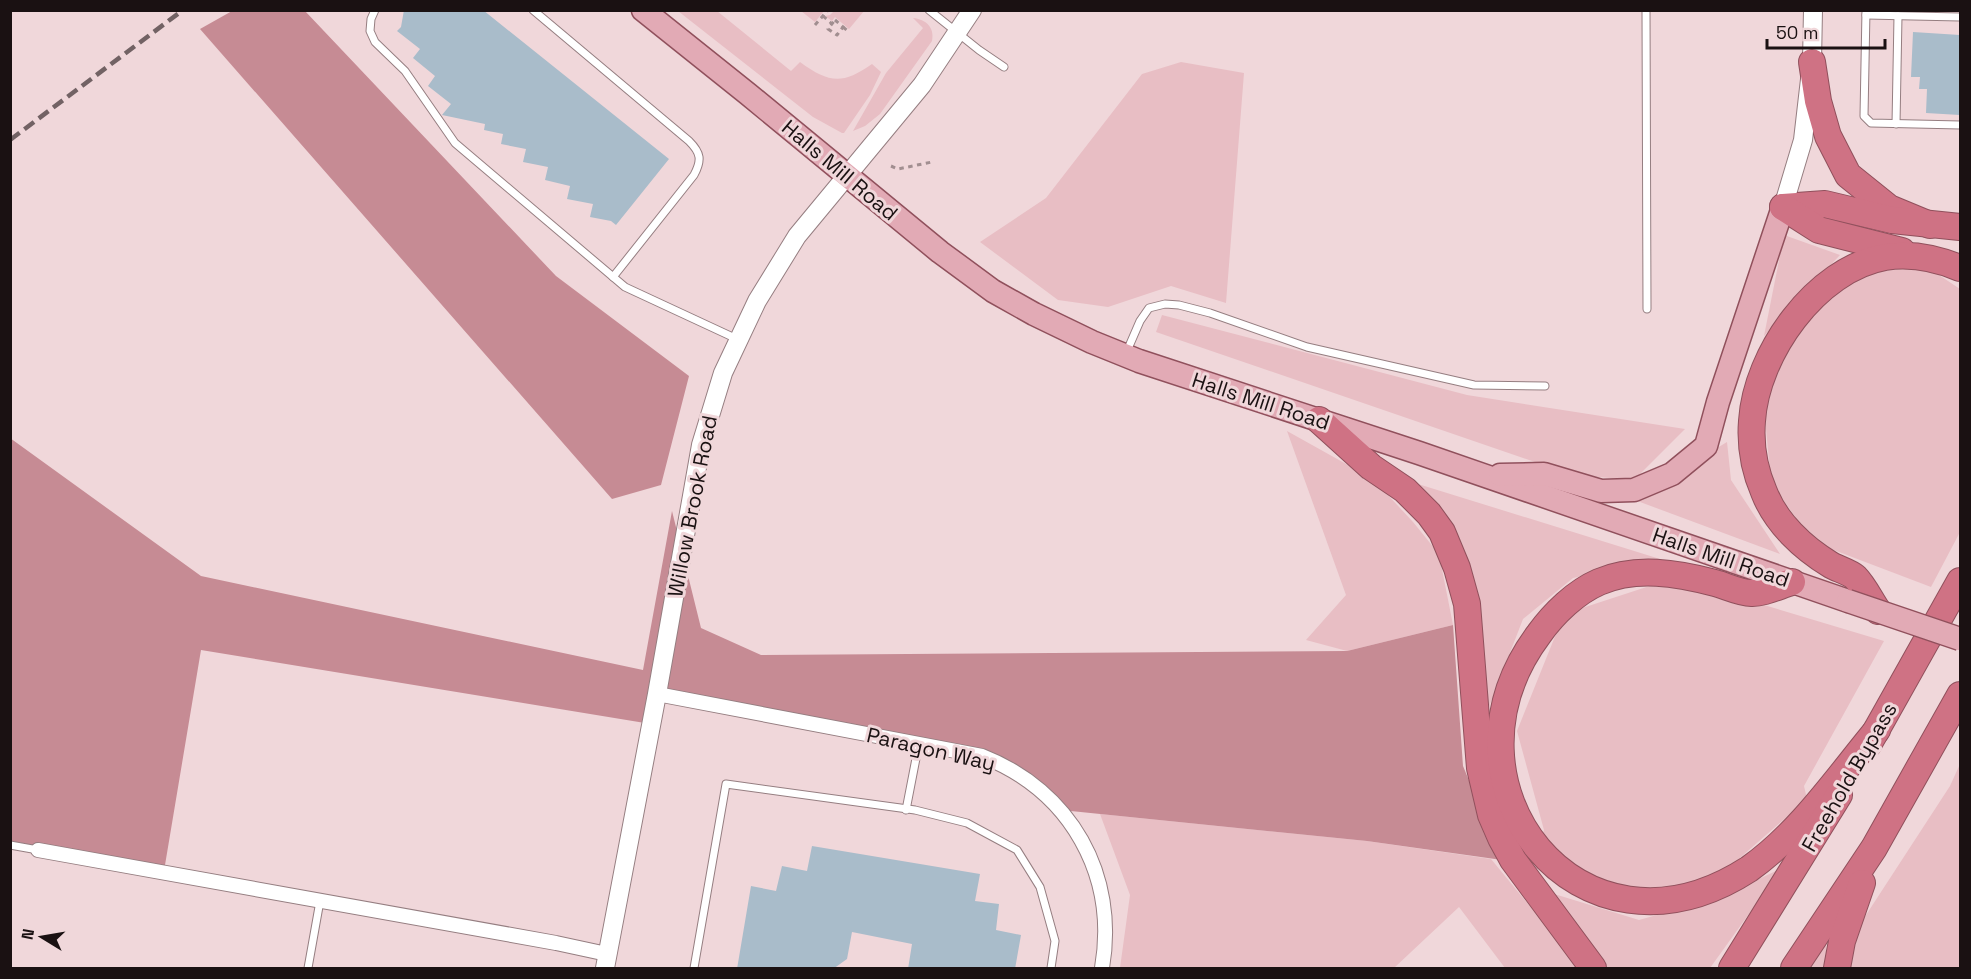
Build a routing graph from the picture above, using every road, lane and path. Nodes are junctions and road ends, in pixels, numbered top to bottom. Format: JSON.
{"nodes":[{"id":1,"x":375,"y":10,"type":"edge"},
{"id":2,"x":533,"y":10,"type":"edge"},
{"id":3,"x":643,"y":10,"type":"edge"},
{"id":4,"x":828,"y":10,"type":"edge"},
{"id":5,"x":929,"y":10,"type":"edge"},
{"id":6,"x":972,"y":10,"type":"edge"},
{"id":7,"x":1646,"y":10,"type":"edge"},
{"id":8,"x":1814,"y":10,"type":"edge"},
{"id":9,"x":1866,"y":13,"type":"edge"},
{"id":10,"x":823,"y":16,"type":"junction"},
{"id":11,"x":1898,"y":16,"type":"junction"},
{"id":12,"x":1960,"y":17,"type":"edge"},
{"id":13,"x":832,"y":24,"type":"junction"},
{"id":14,"x":815,"y":25,"type":"dead end"},
{"id":15,"x":843,"y":27,"type":"junction"},
{"id":16,"x":849,"y":32,"type":"dead end"},
{"id":17,"x":957,"y":33,"type":"junction"},
{"id":18,"x":1812,"y":62,"type":"junction"},
{"id":19,"x":1004,"y":67,"type":"dead end"},
{"id":20,"x":1896,"y":124,"type":"junction"},
{"id":21,"x":1960,"y":125,"type":"edge"},
{"id":22,"x":932,"y":162,"type":"dead end"},
{"id":23,"x":891,"y":166,"type":"dead end"},
{"id":24,"x":848,"y":176,"type":"junction"},
{"id":25,"x":1783,"y":207,"type":"junction"},
{"id":26,"x":1930,"y":225,"type":"junction"},
{"id":27,"x":1960,"y":227,"type":"edge"},
{"id":28,"x":1952,"y":265,"type":"edge"},
{"id":29,"x":612,"y":277,"type":"junction"},
{"id":30,"x":1647,"y":309,"type":"dead end"},
{"id":31,"x":738,"y":339,"type":"junction"},
{"id":32,"x":1125,"y":356,"type":"junction"},
{"id":33,"x":1545,"y":386,"type":"dead end"},
{"id":34,"x":1319,"y":420,"type":"junction"},
{"id":35,"x":1483,"y":475,"type":"junction"},
{"id":36,"x":1960,"y":581,"type":"edge"},
{"id":37,"x":1792,"y":582,"type":"junction"},
{"id":38,"x":1851,"y":589,"type":"junction"},
{"id":39,"x":1878,"y":611,"type":"joint"},
{"id":40,"x":1960,"y":639,"type":"edge"},
{"id":41,"x":657,"y":694,"type":"junction"},
{"id":42,"x":1960,"y":695,"type":"edge"},
{"id":43,"x":1877,"y":730,"type":"junction"},
{"id":44,"x":919,"y":743,"type":"junction"},
{"id":45,"x":906,"y":810,"type":"junction"},
{"id":46,"x":10,"y":845,"type":"edge"},
{"id":47,"x":1874,"y":848,"type":"junction"},
{"id":48,"x":38,"y":850,"type":"joint"},
{"id":49,"x":320,"y":901,"type":"junction"},
{"id":50,"x":606,"y":961,"type":"edge"},
{"id":51,"x":308,"y":969,"type":"edge"},
{"id":52,"x":694,"y":969,"type":"edge"},
{"id":53,"x":1051,"y":969,"type":"edge"},
{"id":54,"x":1102,"y":969,"type":"edge"},
{"id":55,"x":1593,"y":969,"type":"edge"},
{"id":56,"x":1732,"y":969,"type":"edge"},
{"id":57,"x":1794,"y":969,"type":"edge"},
{"id":58,"x":1837,"y":969,"type":"edge"}],
"edges":[{"from":1,"to":29,"type":"lane"},
{"from":2,"to":29,"type":"lane"},
{"from":3,"to":24,"type":"main road","name":"Halls Mill Road"},
{"from":4,"to":10,"type":"path"},
{"from":5,"to":17,"type":"lane"},
{"from":6,"to":17,"type":"street","name":"Willow Brook Road"},
{"from":7,"to":30,"type":"lane"},
{"from":8,"to":18,"type":"street"},
{"from":9,"to":11,"type":"lane"},
{"from":9,"to":20,"type":"lane"},
{"from":10,"to":13,"type":"path"},
{"from":10,"to":14,"type":"path"},
{"from":11,"to":12,"type":"lane"},
{"from":11,"to":20,"type":"lane"},
{"from":13,"to":15,"type":"path"},
{"from":13,"to":15,"type":"path"},
{"from":15,"to":16,"type":"path"},
{"from":17,"to":19,"type":"lane"},
{"from":17,"to":24,"type":"street","name":"Willow Brook Road"},
{"from":18,"to":25,"type":"street"},
{"from":18,"to":26,"type":"highway"},
{"from":20,"to":21,"type":"lane"},
{"from":22,"to":23,"type":"path"},
{"from":24,"to":31,"type":"street","name":"Willow Brook Road"},
{"from":24,"to":32,"type":"main road","name":"Halls Mill Road"},
{"from":25,"to":26,"type":"highway"},
{"from":25,"to":28,"type":"highway"},
{"from":25,"to":35,"type":"main road"},
{"from":26,"to":27,"type":"highway"},
{"from":28,"to":38,"type":"highway"},
{"from":29,"to":31,"type":"lane"},
{"from":31,"to":41,"type":"street","name":"Willow Brook Road"},
{"from":32,"to":33,"type":"lane"},
{"from":32,"to":34,"type":"main road","name":"Halls Mill Road"},
{"from":34,"to":35,"type":"main road","name":"Halls Mill Road"},
{"from":34,"to":55,"type":"highway"},
{"from":35,"to":37,"type":"main road","name":"Halls Mill Road"},
{"from":36,"to":43,"type":"highway","name":"Freehold Bypass"},
{"from":37,"to":38,"type":"main road","name":"Halls Mill Road"},
{"from":37,"to":43,"type":"highway"},
{"from":38,"to":39,"type":"highway"},
{"from":39,"to":40,"type":"main road","bridge":true},
{"from":41,"to":44,"type":"street","name":"Paragon Way"},
{"from":41,"to":50,"type":"street","name":"Willow Brook Road"},
{"from":42,"to":47,"type":"highway"},
{"from":43,"to":56,"type":"highway","name":"Freehold Bypass"},
{"from":44,"to":45,"type":"lane"},
{"from":44,"to":54,"type":"street","name":"Paragon Way"},
{"from":45,"to":52,"type":"lane"},
{"from":45,"to":53,"type":"lane"},
{"from":46,"to":48,"type":"lane"},
{"from":47,"to":57,"type":"highway"},
{"from":47,"to":58,"type":"highway"},
{"from":48,"to":49,"type":"street"},
{"from":49,"to":50,"type":"street"},
{"from":49,"to":51,"type":"lane"}]}
